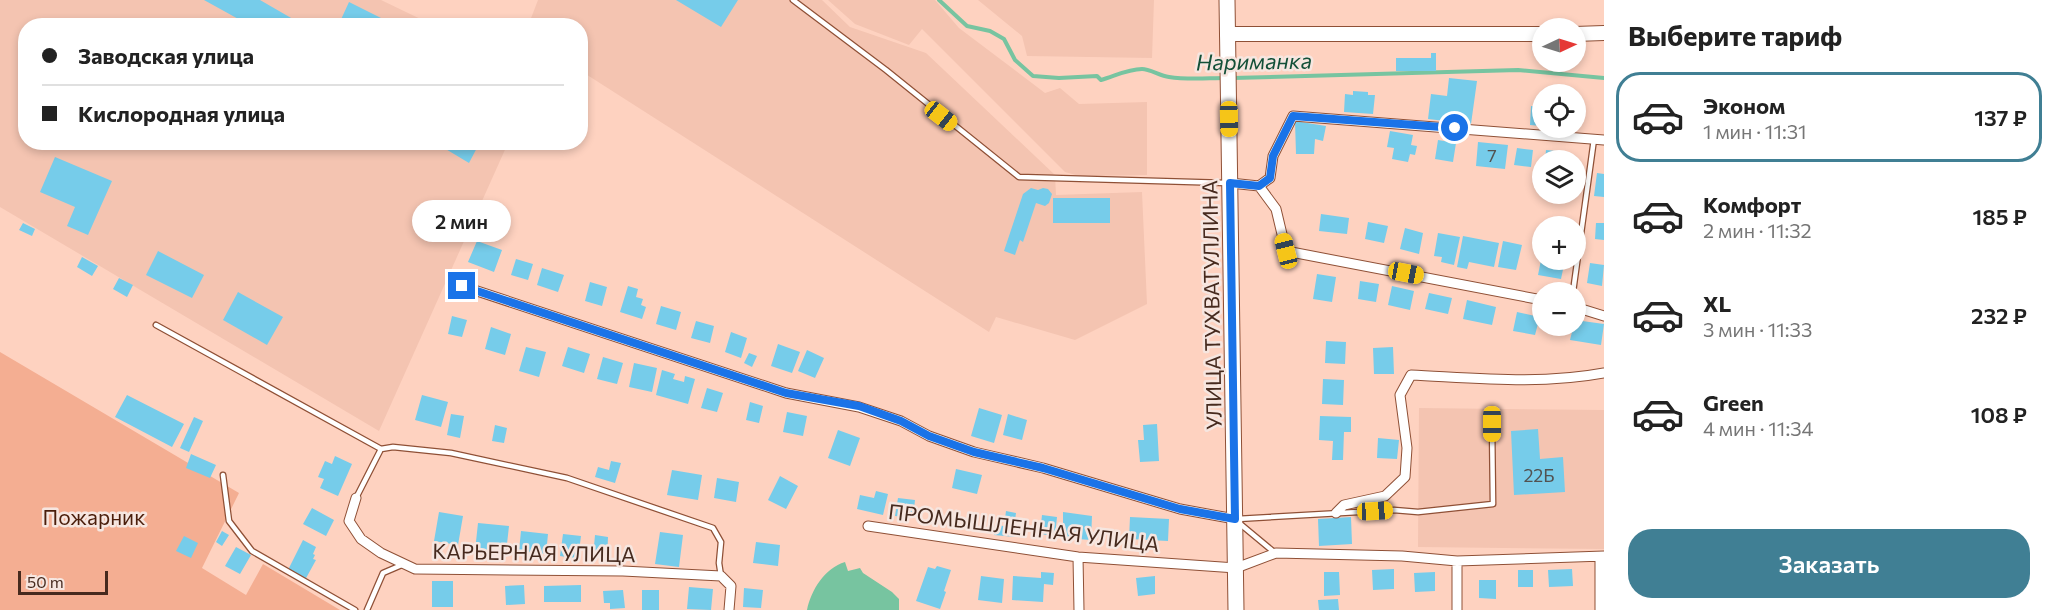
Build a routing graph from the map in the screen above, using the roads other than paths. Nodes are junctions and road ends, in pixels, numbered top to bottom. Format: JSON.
{"nodes":[{"id":1,"x":794,"y":0,"type":"edge"},
{"id":2,"x":1227,"y":0,"type":"edge"},
{"id":3,"x":1586,"y":33,"type":"edge"},
{"id":4,"x":1604,"y":33,"type":"edge"},
{"id":5,"x":1532,"y":34,"type":"edge"},
{"id":6,"x":1228,"y":41,"type":"junction"},
{"id":7,"x":1599,"y":139,"type":"edge"},
{"id":8,"x":1230,"y":183,"type":"junction"},
{"id":9,"x":1259,"y":186,"type":"junction"},
{"id":10,"x":1576,"y":282,"type":"edge"},
{"id":11,"x":462,"y":286,"type":"dead end"},
{"id":12,"x":1532,"y":298,"type":"edge"},
{"id":13,"x":1586,"y":310,"type":"edge"},
{"id":14,"x":1604,"y":316,"type":"edge"},
{"id":15,"x":156,"y":325,"type":"dead end"},
{"id":16,"x":1604,"y":373,"type":"edge"},
{"id":17,"x":1492,"y":424,"type":"dead end"},
{"id":18,"x":381,"y":449,"type":"junction"},
{"id":19,"x":223,"y":475,"type":"dead end"},
{"id":20,"x":356,"y":498,"type":"joint"},
{"id":21,"x":1336,"y":513,"type":"junction"},
{"id":22,"x":1235,"y":519,"type":"junction"},
{"id":23,"x":868,"y":526,"type":"dead end"},
{"id":24,"x":1276,"y":553,"type":"junction"},
{"id":25,"x":1602,"y":556,"type":"edge"},
{"id":26,"x":1078,"y":557,"type":"junction"},
{"id":27,"x":1457,"y":561,"type":"junction"},
{"id":28,"x":404,"y":564,"type":"junction"},
{"id":29,"x":1236,"y":568,"type":"junction"},
{"id":30,"x":721,"y":576,"type":"junction"},
{"id":31,"x":355,"y":610,"type":"edge"},
{"id":32,"x":367,"y":610,"type":"edge"},
{"id":33,"x":729,"y":610,"type":"edge"},
{"id":34,"x":1079,"y":610,"type":"edge"},
{"id":35,"x":1236,"y":610,"type":"edge"},
{"id":36,"x":1457,"y":610,"type":"edge"},
{"id":37,"x":1600,"y":610,"type":"edge"}],
"edges":[{"from":1,"to":8,"type":"lane"},
{"from":2,"to":6,"type":"main road","name":"УЛИЦА ТУХВАТУЛЛИНА"},
{"from":3,"to":4,"type":"street"},
{"from":5,"to":6,"type":"street"},
{"from":6,"to":8,"type":"main road","name":"УЛИЦА ТУХВАТУЛЛИНА"},
{"from":7,"to":9,"type":"street"},
{"from":7,"to":10,"type":"lane"},
{"from":8,"to":9,"type":"street"},
{"from":8,"to":22,"type":"main road","name":"УЛИЦА ТУХВАТУЛЛИНА"},
{"from":9,"to":12,"type":"street"},
{"from":11,"to":22,"type":"street"},
{"from":13,"to":14,"type":"street"},
{"from":15,"to":18,"type":"lane"},
{"from":16,"to":21,"type":"street"},
{"from":17,"to":21,"type":"lane"},
{"from":18,"to":20,"type":"lane"},
{"from":18,"to":30,"type":"lane"},
{"from":19,"to":31,"type":"lane"},
{"from":20,"to":28,"type":"street","name":"КАРЬЕРНАЯ УЛИЦА"},
{"from":21,"to":22,"type":"lane"},
{"from":22,"to":24,"type":"lane"},
{"from":22,"to":29,"type":"main road","name":"УЛИЦА ТУХВАТУЛЛИНА"},
{"from":23,"to":26,"type":"street","name":"ПРОМЫШЛЕННАЯ УЛИЦА"},
{"from":24,"to":27,"type":"street","name":"ПРОМЫШЛЕННАЯ УЛИЦА"},
{"from":24,"to":29,"type":"street","name":"ПРОМЫШЛЕННАЯ УЛИЦА"},
{"from":25,"to":27,"type":"street","name":"ПРОМЫШЛЕННАЯ УЛИЦА"},
{"from":25,"to":37,"type":"street"},
{"from":26,"to":29,"type":"street","name":"ПРОМЫШЛЕННАЯ УЛИЦА"},
{"from":26,"to":34,"type":"street"},
{"from":27,"to":36,"type":"street"},
{"from":28,"to":30,"type":"street","name":"КАРЬЕРНАЯ УЛИЦА"},
{"from":28,"to":32,"type":"lane"},
{"from":29,"to":35,"type":"main road","name":"УЛИЦА ТУХВАТУЛЛИНА"},
{"from":30,"to":33,"type":"street"}]}
